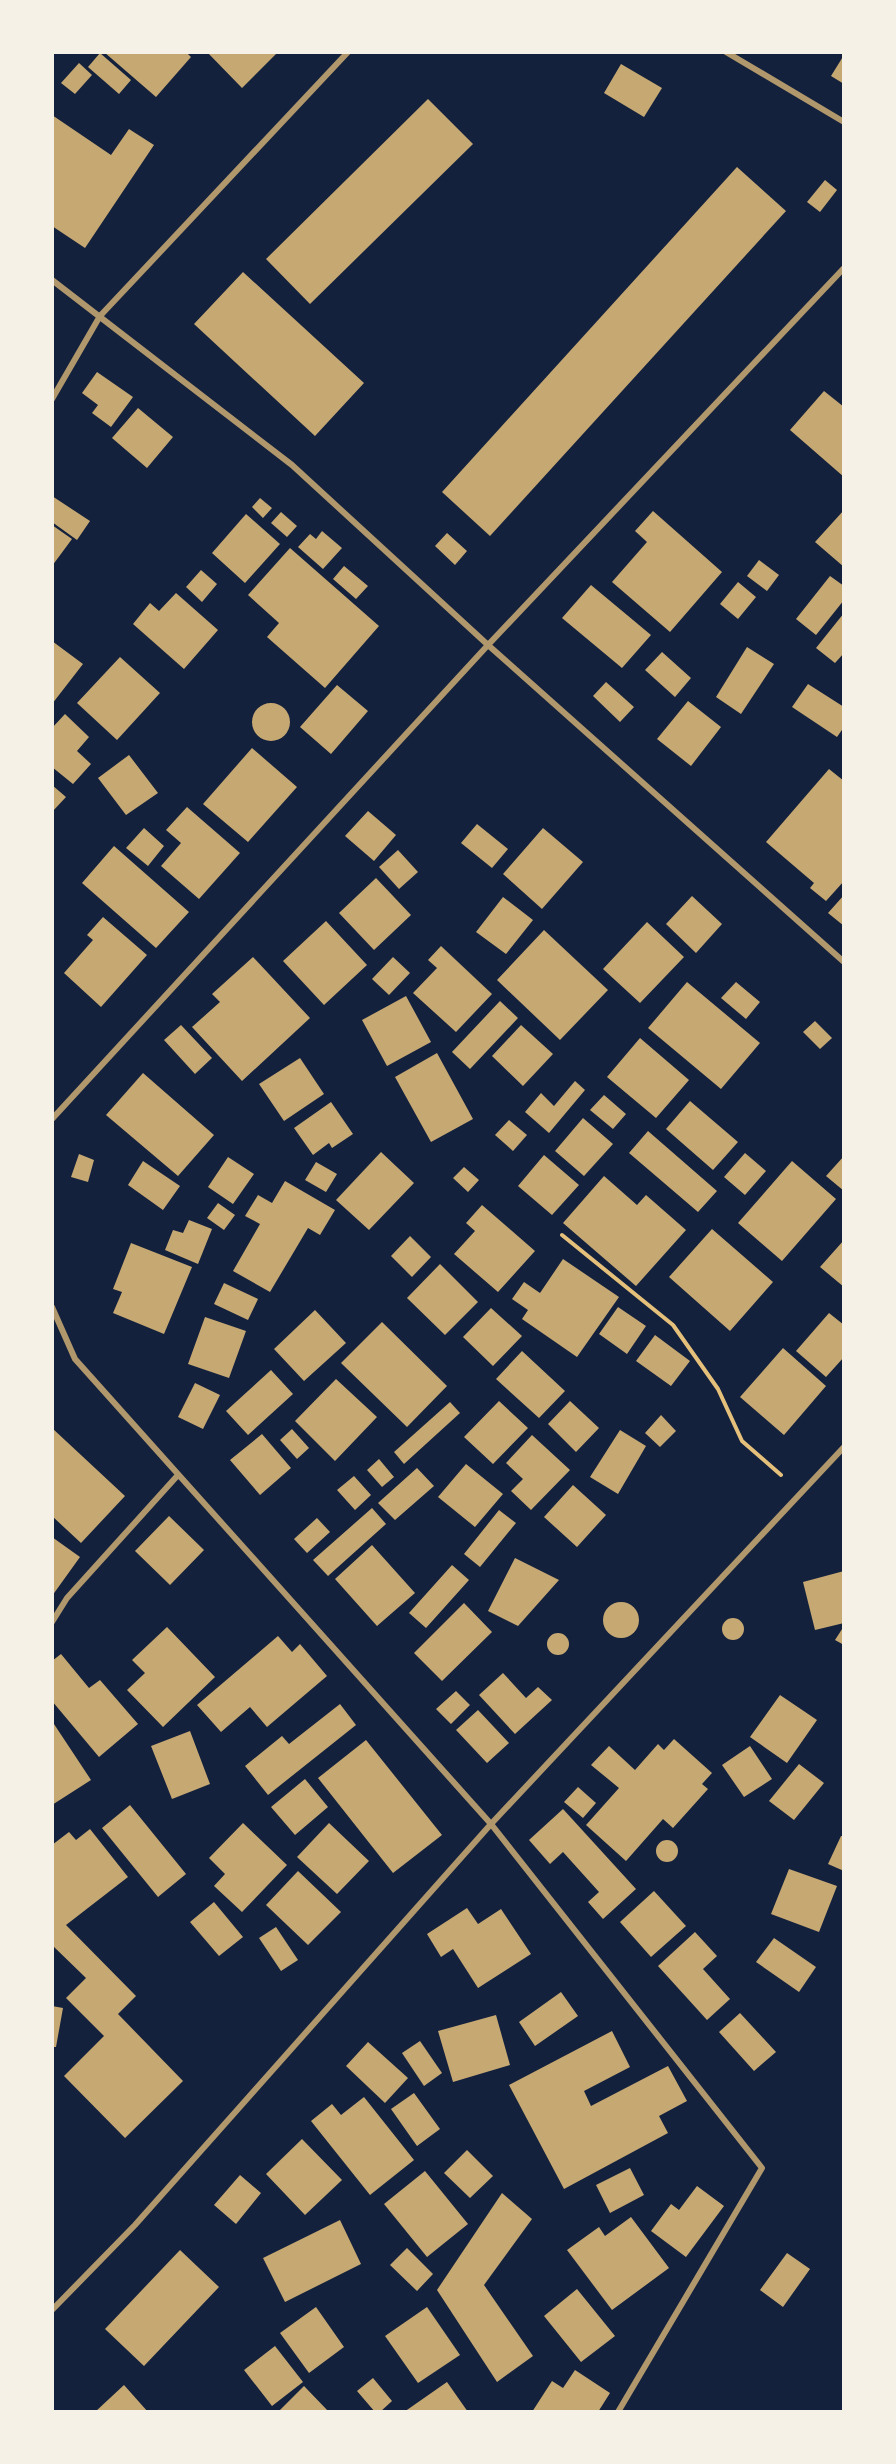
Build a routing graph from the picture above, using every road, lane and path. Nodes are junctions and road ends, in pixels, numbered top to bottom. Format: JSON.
{"nodes":[{"id":1,"x":348,"y":52,"type":"edge"},
{"id":2,"x":726,"y":52,"type":"edge"},
{"id":3,"x":843,"y":122,"type":"edge"},
{"id":4,"x":843,"y":268,"type":"edge"},
{"id":5,"x":52,"y":280,"type":"edge"},
{"id":6,"x":100,"y":316,"type":"junction"},
{"id":7,"x":52,"y":399,"type":"edge"},
{"id":8,"x":488,"y":645,"type":"junction"},
{"id":9,"x":843,"y":962,"type":"edge"},
{"id":10,"x":52,"y":1119,"type":"edge"},
{"id":11,"x":562,"y":1235,"type":"dead end"},
{"id":12,"x":52,"y":1307,"type":"edge"},
{"id":13,"x":843,"y":1447,"type":"edge"},
{"id":14,"x":178,"y":1475,"type":"junction"},
{"id":15,"x":801,"y":1492,"type":"junction"},
{"id":16,"x":52,"y":1622,"type":"edge"},
{"id":17,"x":491,"y":1824,"type":"junction"},
{"id":18,"x":52,"y":2310,"type":"edge"},
{"id":19,"x":618,"y":2412,"type":"edge"}],
"edges":[{"from":1,"to":6,"type":"street"},
{"from":2,"to":3,"type":"street"},
{"from":4,"to":8,"type":"street"},
{"from":5,"to":6,"type":"street"},
{"from":6,"to":7,"type":"street"},
{"from":6,"to":8,"type":"street"},
{"from":8,"to":9,"type":"street"},
{"from":8,"to":10,"type":"street"},
{"from":11,"to":15,"type":"path"},
{"from":12,"to":14,"type":"street"},
{"from":13,"to":15,"type":"street"},
{"from":14,"to":16,"type":"street"},
{"from":14,"to":17,"type":"street"},
{"from":15,"to":17,"type":"street"},
{"from":17,"to":18,"type":"street"},
{"from":17,"to":19,"type":"street"}]}
